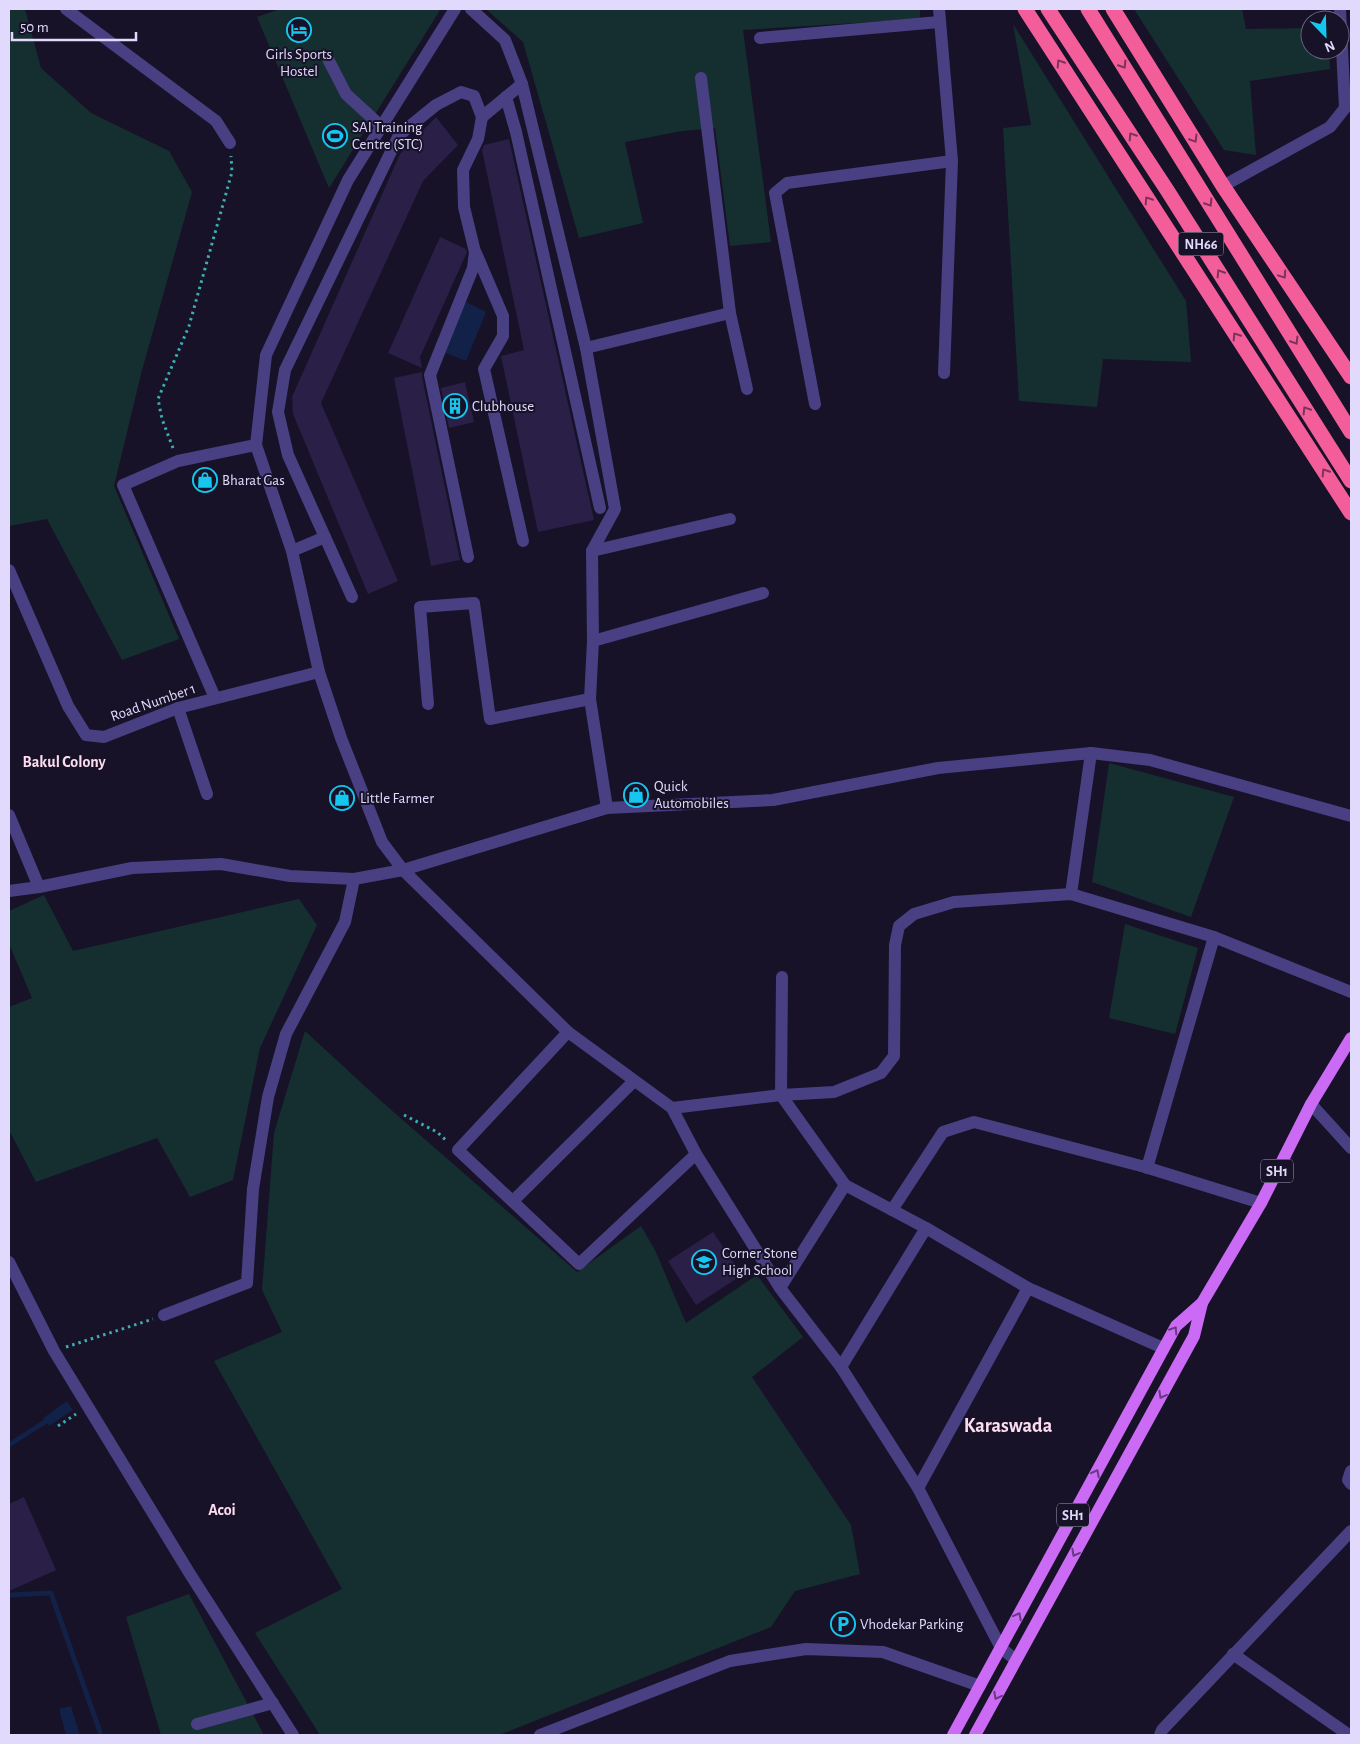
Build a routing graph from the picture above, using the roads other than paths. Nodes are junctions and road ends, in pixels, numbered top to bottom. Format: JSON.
{"nodes":[{"id":1,"x":66,"y":9,"type":"edge"},
{"id":2,"x":455,"y":9,"type":"edge"},
{"id":3,"x":471,"y":9,"type":"edge"},
{"id":4,"x":939,"y":9,"type":"edge"},
{"id":5,"x":1025,"y":9,"type":"edge"},
{"id":6,"x":1048,"y":9,"type":"edge"},
{"id":7,"x":1088,"y":9,"type":"edge"},
{"id":8,"x":1113,"y":9,"type":"edge"},
{"id":9,"x":1340,"y":9,"type":"edge"},
{"id":10,"x":939,"y":22,"type":"junction"},
{"id":11,"x":760,"y":38,"type":"dead end"},
{"id":12,"x":329,"y":62,"type":"dead end"},
{"id":13,"x":701,"y":78,"type":"dead end"},
{"id":14,"x":522,"y":84,"type":"junction"},
{"id":15,"x":506,"y":97,"type":"junction"},
{"id":16,"x":482,"y":116,"type":"junction"},
{"id":17,"x":382,"y":128,"type":"junction"},
{"id":18,"x":230,"y":143,"type":"road end"},
{"id":19,"x":952,"y":161,"type":"junction"},
{"id":20,"x":1223,"y":186,"type":"junction"},
{"id":21,"x":475,"y":252,"type":"junction"},
{"id":22,"x":730,"y":314,"type":"junction"},
{"id":23,"x":586,"y":348,"type":"junction"},
{"id":24,"x":944,"y":373,"type":"dead end"},
{"id":25,"x":1351,"y":377,"type":"edge"},
{"id":26,"x":747,"y":388,"type":"dead end"},
{"id":27,"x":815,"y":404,"type":"dead end"},
{"id":28,"x":1351,"y":432,"type":"edge"},
{"id":29,"x":256,"y":445,"type":"junction"},
{"id":30,"x":1351,"y":481,"type":"edge"},
{"id":31,"x":600,"y":508,"type":"dead end"},
{"id":32,"x":1351,"y":513,"type":"edge"},
{"id":33,"x":730,"y":519,"type":"dead end"},
{"id":34,"x":325,"y":537,"type":"junction"},
{"id":35,"x":522,"y":541,"type":"dead end"},
{"id":36,"x":292,"y":551,"type":"junction"},
{"id":37,"x":592,"y":551,"type":"junction"},
{"id":38,"x":468,"y":557,"type":"dead end"},
{"id":39,"x":9,"y":570,"type":"edge"},
{"id":40,"x":763,"y":593,"type":"dead end"},
{"id":41,"x":352,"y":597,"type":"dead end"},
{"id":42,"x":594,"y":641,"type":"junction"},
{"id":43,"x":319,"y":672,"type":"junction"},
{"id":44,"x":215,"y":698,"type":"junction"},
{"id":45,"x":590,"y":699,"type":"junction"},
{"id":46,"x":428,"y":704,"type":"dead end"},
{"id":47,"x":178,"y":708,"type":"junction"},
{"id":48,"x":1090,"y":753,"type":"junction"},
{"id":49,"x":207,"y":794,"type":"dead end"},
{"id":50,"x":607,"y":808,"type":"junction"},
{"id":51,"x":9,"y":815,"type":"edge"},
{"id":52,"x":1351,"y":816,"type":"edge"},
{"id":53,"x":403,"y":870,"type":"junction"},
{"id":54,"x":354,"y":879,"type":"junction"},
{"id":55,"x":39,"y":887,"type":"junction"},
{"id":56,"x":9,"y":892,"type":"edge"},
{"id":57,"x":1071,"y":894,"type":"junction"},
{"id":58,"x":1214,"y":937,"type":"junction"},
{"id":59,"x":782,"y":977,"type":"dead end"},
{"id":60,"x":1351,"y":992,"type":"edge"},
{"id":61,"x":568,"y":1032,"type":"junction"},
{"id":62,"x":1351,"y":1038,"type":"edge"},
{"id":63,"x":634,"y":1081,"type":"junction"},
{"id":64,"x":781,"y":1095,"type":"junction"},
{"id":65,"x":1311,"y":1104,"type":"junction"},
{"id":66,"x":672,"y":1108,"type":"junction"},
{"id":67,"x":1351,"y":1148,"type":"edge"},
{"id":68,"x":696,"y":1154,"type":"junction"},
{"id":69,"x":1147,"y":1168,"type":"junction"},
{"id":70,"x":845,"y":1185,"type":"junction"},
{"id":71,"x":513,"y":1201,"type":"junction"},
{"id":72,"x":1261,"y":1203,"type":"junction"},
{"id":73,"x":892,"y":1210,"type":"junction"},
{"id":74,"x":926,"y":1228,"type":"junction"},
{"id":75,"x":9,"y":1262,"type":"edge"},
{"id":76,"x":780,"y":1288,"type":"junction"},
{"id":77,"x":1028,"y":1288,"type":"junction"},
{"id":78,"x":1202,"y":1303,"type":"junction"},
{"id":79,"x":164,"y":1315,"type":"road end"},
{"id":80,"x":1164,"y":1348,"type":"junction"},
{"id":81,"x":841,"y":1367,"type":"junction"},
{"id":82,"x":1351,"y":1471,"type":"edge"},
{"id":83,"x":1351,"y":1484,"type":"edge"},
{"id":84,"x":918,"y":1488,"type":"junction"},
{"id":85,"x":1351,"y":1531,"type":"edge"},
{"id":86,"x":1001,"y":1648,"type":"junction"},
{"id":87,"x":1232,"y":1654,"type":"junction"},
{"id":88,"x":1016,"y":1660,"type":"junction"},
{"id":89,"x":980,"y":1686,"type":"junction"},
{"id":90,"x":272,"y":1703,"type":"junction"},
{"id":91,"x":197,"y":1724,"type":"dead end"},
{"id":92,"x":293,"y":1735,"type":"edge"},
{"id":93,"x":540,"y":1735,"type":"edge"},
{"id":94,"x":953,"y":1735,"type":"edge"},
{"id":95,"x":975,"y":1735,"type":"edge"},
{"id":96,"x":1160,"y":1735,"type":"edge"},
{"id":97,"x":1349,"y":1735,"type":"edge"}],
"edges":[{"from":1,"to":18,"type":"street"},
{"from":2,"to":17,"type":"street"},
{"from":3,"to":14,"type":"street"},
{"from":4,"to":10,"type":"street"},
{"from":32,"to":5,"type":"highway","one_way":true},
{"from":30,"to":6,"type":"highway","number":"NH66","one_way":true},
{"from":7,"to":28,"type":"highway","number":"NH66","one_way":true},
{"from":8,"to":20,"type":"highway","one_way":true},
{"from":9,"to":20,"type":"street"},
{"from":10,"to":11,"type":"street"},
{"from":10,"to":19,"type":"street"},
{"from":12,"to":17,"type":"street"},
{"from":13,"to":22,"type":"street"},
{"from":14,"to":15,"type":"street"},
{"from":14,"to":23,"type":"street"},
{"from":15,"to":16,"type":"street"},
{"from":15,"to":31,"type":"street"},
{"from":16,"to":21,"type":"street"},
{"from":16,"to":34,"type":"street"},
{"from":17,"to":29,"type":"street"},
{"from":19,"to":24,"type":"street"},
{"from":19,"to":27,"type":"street"},
{"from":20,"to":25,"type":"highway","one_way":true},
{"from":21,"to":35,"type":"street"},
{"from":21,"to":38,"type":"street"},
{"from":22,"to":23,"type":"street"},
{"from":22,"to":26,"type":"street"},
{"from":23,"to":37,"type":"street"},
{"from":29,"to":36,"type":"street"},
{"from":29,"to":44,"type":"street"},
{"from":33,"to":37,"type":"street"},
{"from":34,"to":36,"type":"street"},
{"from":34,"to":41,"type":"street"},
{"from":36,"to":43,"type":"street"},
{"from":37,"to":42,"type":"street"},
{"from":39,"to":47,"type":"street","name":"Road Number 1"},
{"from":40,"to":42,"type":"street"},
{"from":42,"to":45,"type":"street"},
{"from":43,"to":44,"type":"street","name":"Road Number 1"},
{"from":43,"to":53,"type":"street"},
{"from":44,"to":47,"type":"street","name":"Road Number 1"},
{"from":45,"to":46,"type":"street"},
{"from":45,"to":50,"type":"street"},
{"from":47,"to":49,"type":"street"},
{"from":48,"to":50,"type":"street"},
{"from":48,"to":52,"type":"street"},
{"from":48,"to":57,"type":"street"},
{"from":50,"to":53,"type":"street"},
{"from":51,"to":55,"type":"street"},
{"from":53,"to":54,"type":"street"},
{"from":53,"to":61,"type":"street"},
{"from":54,"to":55,"type":"street"},
{"from":54,"to":79,"type":"street"},
{"from":55,"to":56,"type":"street"},
{"from":57,"to":58,"type":"street"},
{"from":57,"to":64,"type":"street"},
{"from":58,"to":60,"type":"street"},
{"from":58,"to":69,"type":"street"},
{"from":59,"to":64,"type":"street"},
{"from":61,"to":63,"type":"street"},
{"from":61,"to":71,"type":"street"},
{"from":62,"to":65,"type":"main road","number":"SH1"},
{"from":63,"to":66,"type":"street"},
{"from":63,"to":71,"type":"street"},
{"from":64,"to":66,"type":"street"},
{"from":64,"to":70,"type":"street"},
{"from":65,"to":67,"type":"street"},
{"from":65,"to":72,"type":"main road","number":"SH1"},
{"from":66,"to":68,"type":"street"},
{"from":68,"to":71,"type":"street"},
{"from":68,"to":76,"type":"street"},
{"from":69,"to":72,"type":"street"},
{"from":69,"to":73,"type":"street"},
{"from":70,"to":73,"type":"street"},
{"from":70,"to":76,"type":"street"},
{"from":72,"to":78,"type":"main road","number":"SH1"},
{"from":73,"to":74,"type":"street"},
{"from":74,"to":77,"type":"street"},
{"from":74,"to":81,"type":"street"},
{"from":75,"to":90,"type":"street"},
{"from":76,"to":81,"type":"street"},
{"from":77,"to":80,"type":"street"},
{"from":77,"to":84,"type":"street"},
{"from":80,"to":78,"type":"main road","number":"SH1","one_way":true},
{"from":78,"to":88,"type":"main road","number":"SH1","one_way":true},
{"from":86,"to":80,"type":"main road","number":"SH1","one_way":true},
{"from":81,"to":84,"type":"street"},
{"from":82,"to":83,"type":"street"},
{"from":84,"to":86,"type":"street"},
{"from":85,"to":87,"type":"street"},
{"from":86,"to":88,"type":"street"},
{"from":86,"to":89,"type":"main road","number":"SH1"},
{"from":87,"to":96,"type":"street"},
{"from":87,"to":97,"type":"street"},
{"from":88,"to":95,"type":"main road","number":"SH1","one_way":true},
{"from":89,"to":93,"type":"street"},
{"from":89,"to":94,"type":"main road","number":"SH1"},
{"from":90,"to":91,"type":"street"},
{"from":90,"to":92,"type":"street"}]}
